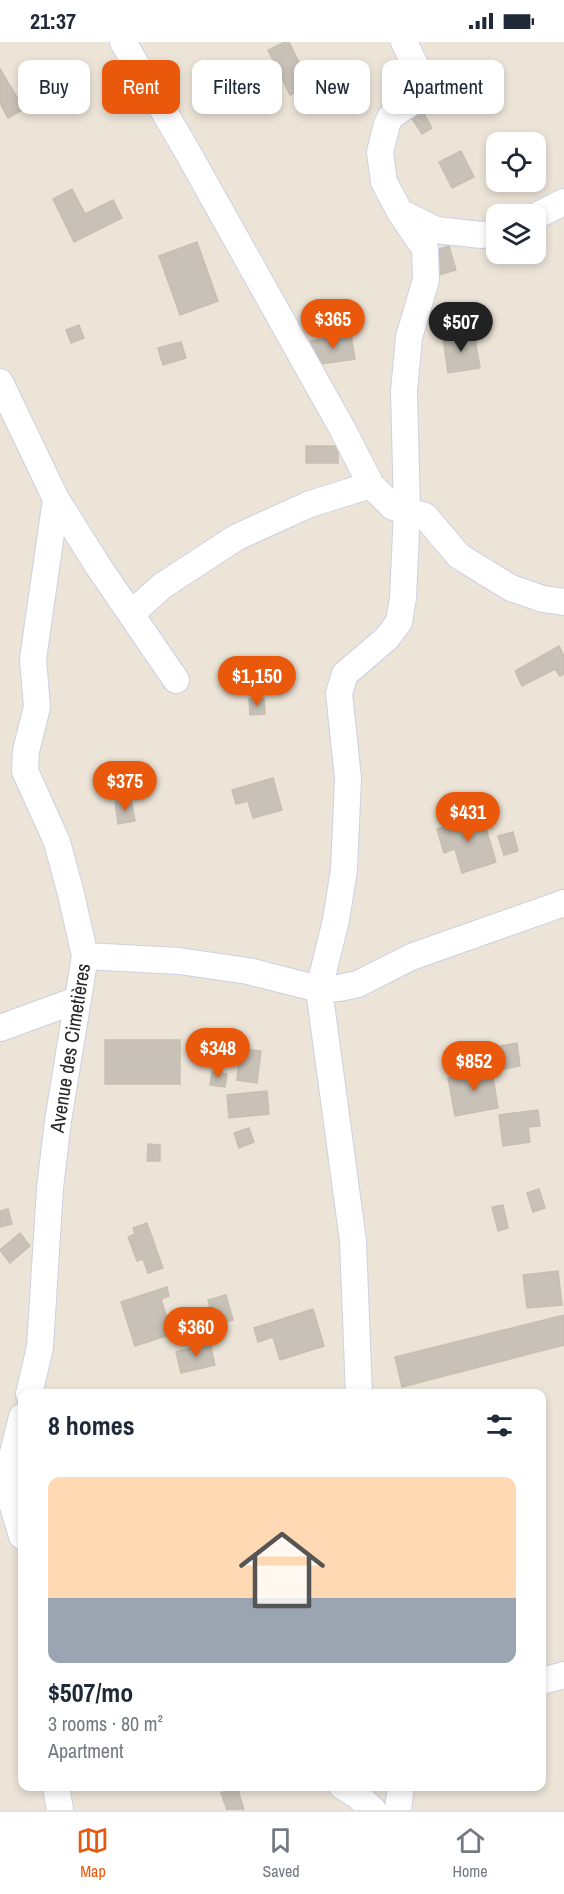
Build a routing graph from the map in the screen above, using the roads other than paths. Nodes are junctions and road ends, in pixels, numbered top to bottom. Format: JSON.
{"nodes":[{"id":1,"x":123,"y":42,"type":"edge"},
{"id":2,"x":404,"y":42,"type":"edge"},
{"id":3,"x":564,"y":202,"type":"edge"},
{"id":4,"x":546,"y":211,"type":"edge"},
{"id":5,"x":400,"y":212,"type":"junction"},
{"id":6,"x":486,"y":234,"type":"edge"},
{"id":7,"x":0,"y":382,"type":"edge"},
{"id":8,"x":371,"y":484,"type":"junction"},
{"id":9,"x":56,"y":499,"type":"junction"},
{"id":10,"x":407,"y":511,"type":"junction"},
{"id":11,"x":564,"y":602,"type":"edge"},
{"id":12,"x":132,"y":613,"type":"junction"},
{"id":13,"x":176,"y":680,"type":"dead end"},
{"id":14,"x":564,"y":903,"type":"edge"},
{"id":15,"x":85,"y":956,"type":"junction"},
{"id":16,"x":320,"y":988,"type":"junction"},
{"id":17,"x":77,"y":1000,"type":"junction"},
{"id":18,"x":0,"y":1028,"type":"edge"},
{"id":19,"x":30,"y":1389,"type":"edge"},
{"id":20,"x":358,"y":1389,"type":"edge"},
{"id":21,"x":0,"y":1422,"type":"edge"},
{"id":22,"x":18,"y":1432,"type":"edge"},
{"id":23,"x":14,"y":1446,"type":"junction"},
{"id":24,"x":18,"y":1523,"type":"edge"},
{"id":25,"x":564,"y":1676,"type":"edge"},
{"id":26,"x":546,"y":1680,"type":"edge"},
{"id":27,"x":57,"y":1791,"type":"edge"},
{"id":28,"x":350,"y":1791,"type":"edge"},
{"id":29,"x":400,"y":1791,"type":"edge"},
{"id":30,"x":60,"y":1810,"type":"edge"},
{"id":31,"x":373,"y":1810,"type":"edge"},
{"id":32,"x":398,"y":1810,"type":"edge"}],
"edges":[{"from":1,"to":8,"type":"street"},
{"from":2,"to":5,"type":"street"},
{"from":3,"to":4,"type":"street"},
{"from":5,"to":6,"type":"street"},
{"from":5,"to":10,"type":"street"},
{"from":7,"to":9,"type":"street"},
{"from":8,"to":10,"type":"street"},
{"from":8,"to":12,"type":"street"},
{"from":9,"to":12,"type":"street"},
{"from":9,"to":15,"type":"street","name":"Avenue des Cimetières"},
{"from":10,"to":11,"type":"street"},
{"from":10,"to":16,"type":"street"},
{"from":12,"to":13,"type":"street"},
{"from":14,"to":16,"type":"street"},
{"from":15,"to":16,"type":"street"},
{"from":15,"to":17,"type":"street","name":"Avenue des Cimetières"},
{"from":16,"to":20,"type":"street"},
{"from":17,"to":18,"type":"street"},
{"from":17,"to":19,"type":"street","name":"Avenue des Cimetières"},
{"from":21,"to":23,"type":"street"},
{"from":22,"to":23,"type":"street"},
{"from":23,"to":24,"type":"street"},
{"from":25,"to":26,"type":"street"},
{"from":27,"to":30,"type":"street"},
{"from":28,"to":31,"type":"street"},
{"from":29,"to":32,"type":"street"}]}
